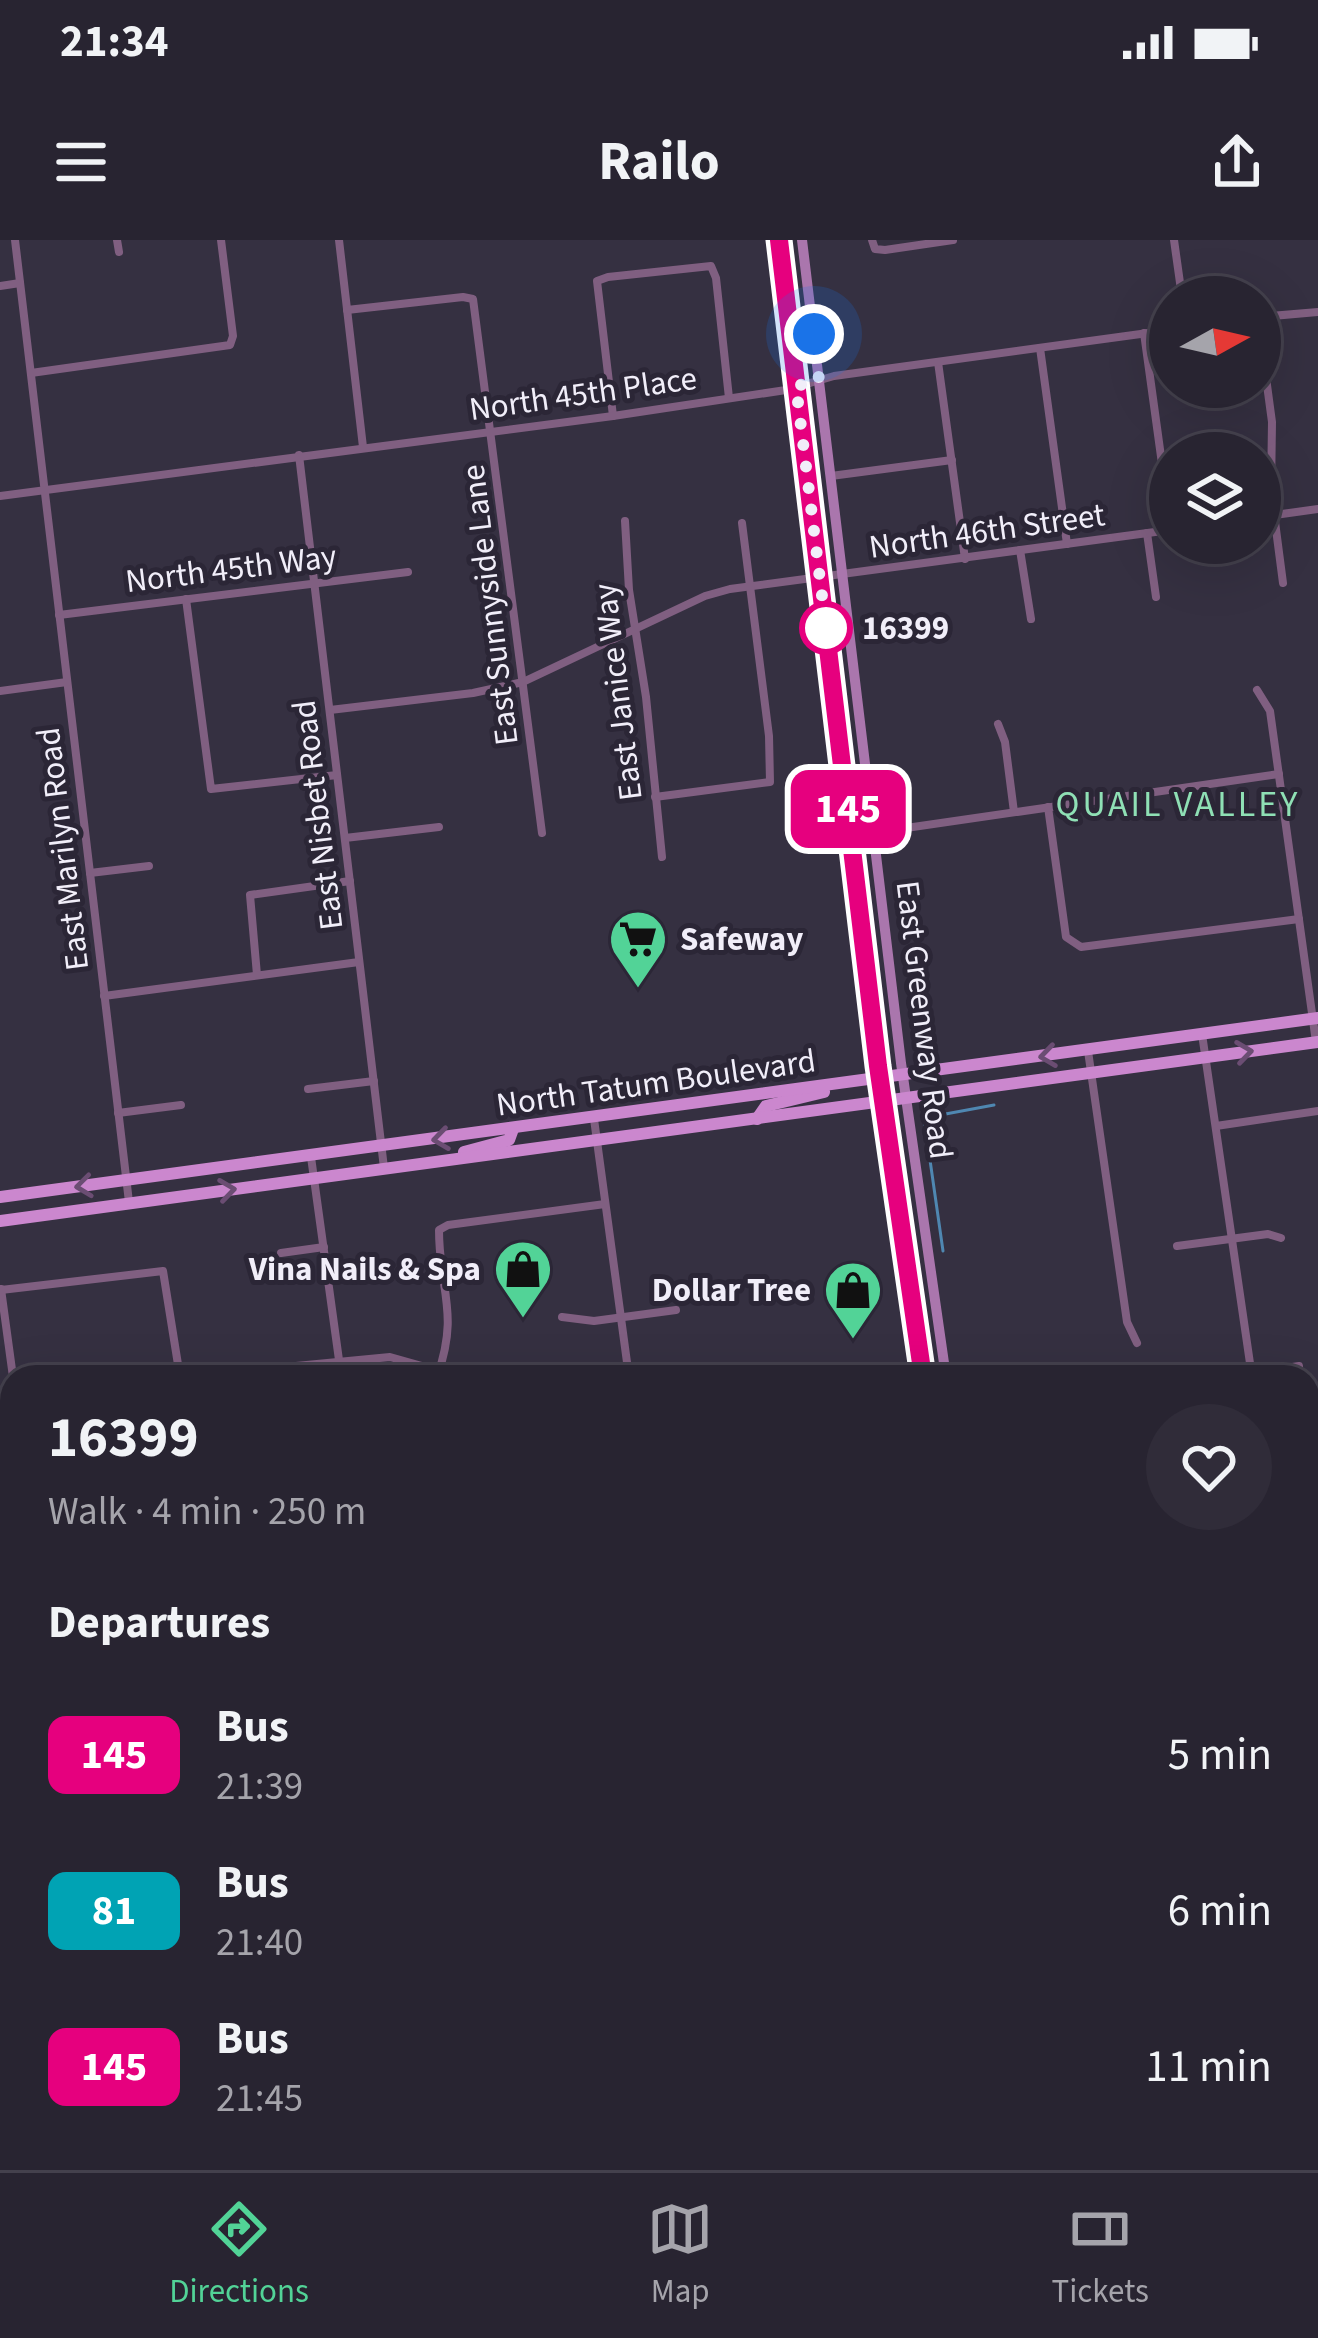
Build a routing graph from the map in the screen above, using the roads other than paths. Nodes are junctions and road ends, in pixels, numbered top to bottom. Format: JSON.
{"nodes":[{"id":1,"x":15,"y":240,"type":"edge"},
{"id":2,"x":117,"y":240,"type":"edge"},
{"id":3,"x":221,"y":240,"type":"edge"},
{"id":4,"x":339,"y":240,"type":"edge"},
{"id":5,"x":779,"y":240,"type":"edge"},
{"id":6,"x":802,"y":240,"type":"edge"},
{"id":7,"x":953,"y":240,"type":"edge"},
{"id":8,"x":1174,"y":240,"type":"edge"},
{"id":9,"x":874,"y":244,"type":"edge"},
{"id":10,"x":118,"y":252,"type":"dead end"},
{"id":11,"x":1179,"y":276,"type":"edge"},
{"id":12,"x":20,"y":284,"type":"junction"},
{"id":13,"x":0,"y":286,"type":"edge"},
{"id":14,"x":347,"y":310,"type":"junction"},
{"id":15,"x":1318,"y":312,"type":"edge"},
{"id":16,"x":1281,"y":315,"type":"edge"},
{"id":17,"x":1149,"y":332,"type":"edge"},
{"id":18,"x":1144,"y":333,"type":"junction"},
{"id":19,"x":1040,"y":348,"type":"junction"},
{"id":20,"x":938,"y":362,"type":"junction"},
{"id":21,"x":31,"y":373,"type":"junction"},
{"id":22,"x":819,"y":380,"type":"junction"},
{"id":23,"x":796,"y":386,"type":"junction"},
{"id":24,"x":730,"y":398,"type":"junction"},
{"id":25,"x":613,"y":416,"type":"junction"},
{"id":26,"x":493,"y":432,"type":"junction"},
{"id":27,"x":1157,"y":432,"type":"edge"},
{"id":28,"x":363,"y":447,"type":"junction"},
{"id":29,"x":299,"y":455,"type":"junction"},
{"id":30,"x":952,"y":460,"type":"junction"},
{"id":31,"x":831,"y":476,"type":"junction"},
{"id":32,"x":44,"y":490,"type":"junction"},
{"id":33,"x":0,"y":496,"type":"edge"},
{"id":34,"x":1318,"y":509,"type":"edge"},
{"id":35,"x":1281,"y":514,"type":"edge"},
{"id":36,"x":625,"y":520,"type":"dead end"},
{"id":37,"x":742,"y":524,"type":"dead end"},
{"id":38,"x":1147,"y":533,"type":"joint"},
{"id":39,"x":1067,"y":544,"type":"junction"},
{"id":40,"x":1021,"y":550,"type":"junction"},
{"id":41,"x":965,"y":559,"type":"junction"},
{"id":42,"x":1280,"y":564,"type":"edge"},
{"id":43,"x":408,"y":572,"type":"dead end"},
{"id":44,"x":842,"y":576,"type":"junction"},
{"id":45,"x":820,"y":579,"type":"junction"},
{"id":46,"x":314,"y":583,"type":"junction"},
{"id":47,"x":1283,"y":583,"type":"dead end"},
{"id":48,"x":750,"y":586,"type":"junction"},
{"id":49,"x":1156,"y":597,"type":"dead end"},
{"id":50,"x":186,"y":599,"type":"junction"},
{"id":51,"x":59,"y":615,"type":"junction"},
{"id":52,"x":1031,"y":619,"type":"dead end"},
{"id":53,"x":636,"y":628,"type":"junction"},
{"id":54,"x":67,"y":682,"type":"junction"},
{"id":55,"x":523,"y":682,"type":"junction"},
{"id":56,"x":1257,"y":690,"type":"dead end"},
{"id":57,"x":0,"y":691,"type":"edge"},
{"id":58,"x":330,"y":710,"type":"junction"},
{"id":59,"x":998,"y":724,"type":"dead end"},
{"id":60,"x":1279,"y":774,"type":"junction"},
{"id":61,"x":338,"y":775,"type":"junction"},
{"id":62,"x":655,"y":797,"type":"junction"},
{"id":63,"x":1048,"y":807,"type":"junction"},
{"id":64,"x":1014,"y":812,"type":"junction"},
{"id":65,"x":439,"y":827,"type":"dead end"},
{"id":66,"x":873,"y":832,"type":"junction"},
{"id":67,"x":542,"y":833,"type":"dead end"},
{"id":68,"x":851,"y":836,"type":"junction"},
{"id":69,"x":344,"y":838,"type":"junction"},
{"id":70,"x":662,"y":857,"type":"dead end"},
{"id":71,"x":149,"y":866,"type":"dead end"},
{"id":72,"x":89,"y":873,"type":"junction"},
{"id":73,"x":350,"y":881,"type":"junction"},
{"id":74,"x":882,"y":910,"type":"junction"},
{"id":75,"x":860,"y":913,"type":"junction"},
{"id":76,"x":1299,"y":919,"type":"junction"},
{"id":77,"x":359,"y":962,"type":"junction"},
{"id":78,"x":257,"y":975,"type":"junction"},
{"id":79,"x":104,"y":996,"type":"junction"},
{"id":80,"x":1315,"y":1019,"type":"edge"},
{"id":81,"x":1202,"y":1034,"type":"junction"},
{"id":82,"x":1317,"y":1042,"type":"edge"},
{"id":83,"x":1088,"y":1051,"type":"junction"},
{"id":84,"x":1207,"y":1058,"type":"junction"},
{"id":85,"x":1091,"y":1073,"type":"junction"},
{"id":86,"x":903,"y":1077,"type":"junction"},
{"id":87,"x":880,"y":1080,"type":"junction"},
{"id":88,"x":374,"y":1081,"type":"junction"},
{"id":89,"x":838,"y":1085,"type":"junction"},
{"id":90,"x":308,"y":1089,"type":"dead end"},
{"id":91,"x":906,"y":1099,"type":"junction"},
{"id":92,"x":883,"y":1102,"type":"junction"},
{"id":93,"x":706,"y":1103,"type":"junction"},
{"id":94,"x":182,"y":1106,"type":"dead end"},
{"id":95,"x":1318,"y":1111,"type":"edge"},
{"id":96,"x":118,"y":1113,"type":"junction"},
{"id":97,"x":594,"y":1118,"type":"junction"},
{"id":98,"x":757,"y":1119,"type":"junction"},
{"id":99,"x":1216,"y":1126,"type":"junction"},
{"id":100,"x":513,"y":1129,"type":"junction"},
{"id":101,"x":596,"y":1141,"type":"junction"},
{"id":102,"x":382,"y":1147,"type":"junction"},
{"id":103,"x":311,"y":1156,"type":"junction"},
{"id":104,"x":444,"y":1162,"type":"junction"},
{"id":105,"x":385,"y":1170,"type":"junction"},
{"id":106,"x":314,"y":1178,"type":"junction"},
{"id":107,"x":127,"y":1181,"type":"junction"},
{"id":108,"x":0,"y":1197,"type":"edge"},
{"id":109,"x":129,"y":1204,"type":"junction"},
{"id":110,"x":605,"y":1204,"type":"junction"},
{"id":111,"x":0,"y":1221,"type":"edge"},
{"id":112,"x":1233,"y":1238,"type":"junction"},
{"id":113,"x":1280,"y":1238,"type":"dead end"},
{"id":114,"x":1177,"y":1246,"type":"dead end"},
{"id":115,"x":324,"y":1247,"type":"junction"},
{"id":116,"x":280,"y":1252,"type":"dead end"},
{"id":117,"x":0,"y":1288,"type":"edge"},
{"id":118,"x":676,"y":1310,"type":"dead end"},
{"id":119,"x":562,"y":1317,"type":"dead end"},
{"id":120,"x":620,"y":1318,"type":"junction"},
{"id":121,"x":1137,"y":1343,"type":"dead end"},
{"id":122,"x":339,"y":1360,"type":"junction"},
{"id":123,"x":11,"y":1365,"type":"edge"},
{"id":124,"x":178,"y":1365,"type":"edge"},
{"id":125,"x":303,"y":1365,"type":"edge"},
{"id":126,"x":412,"y":1365,"type":"edge"},
{"id":127,"x":441,"y":1365,"type":"edge"},
{"id":128,"x":627,"y":1365,"type":"edge"},
{"id":129,"x":921,"y":1365,"type":"edge"},
{"id":130,"x":944,"y":1365,"type":"edge"},
{"id":131,"x":1251,"y":1365,"type":"edge"}],
"edges":[{"from":1,"to":12,"type":"street","name":"East Marilyn Road"},
{"from":2,"to":10,"type":"street"},
{"from":3,"to":21,"type":"street"},
{"from":4,"to":14,"type":"street"},
{"from":5,"to":23,"type":"main road","name":"East Greenway Road"},
{"from":6,"to":22,"type":"main road","name":"East Greenway Road"},
{"from":7,"to":9,"type":"street"},
{"from":8,"to":11,"type":"street"},
{"from":12,"to":13,"type":"street"},
{"from":12,"to":21,"type":"street","name":"East Marilyn Road"},
{"from":14,"to":26,"type":"street","name":"East Sunnyside Lane"},
{"from":14,"to":28,"type":"street"},
{"from":15,"to":16,"type":"street"},
{"from":17,"to":18,"type":"street","name":"North 45th Place"},
{"from":18,"to":19,"type":"street","name":"North 45th Place"},
{"from":18,"to":27,"type":"street"},
{"from":19,"to":20,"type":"street","name":"North 45th Place"},
{"from":19,"to":39,"type":"street"},
{"from":20,"to":22,"type":"street","name":"North 45th Place"},
{"from":20,"to":30,"type":"street"},
{"from":21,"to":32,"type":"street","name":"East Marilyn Road"},
{"from":22,"to":23,"type":"street","name":"North 45th Place"},
{"from":22,"to":31,"type":"main road","name":"East Greenway Road"},
{"from":23,"to":24,"type":"street","name":"North 45th Place"},
{"from":23,"to":45,"type":"main road","name":"East Greenway Road"},
{"from":24,"to":25,"type":"street","name":"North 45th Place"},
{"from":24,"to":25,"type":"street"},
{"from":25,"to":26,"type":"street","name":"North 45th Place"},
{"from":26,"to":28,"type":"street","name":"North 45th Place"},
{"from":26,"to":55,"type":"street","name":"East Sunnyside Lane"},
{"from":28,"to":29,"type":"street","name":"North 45th Place"},
{"from":29,"to":32,"type":"street","name":"North 45th Place"},
{"from":29,"to":46,"type":"street","name":"East Nisbet Road"},
{"from":30,"to":31,"type":"street"},
{"from":30,"to":41,"type":"street"},
{"from":31,"to":44,"type":"main road","name":"East Greenway Road"},
{"from":32,"to":33,"type":"street","name":"North 45th Place"},
{"from":32,"to":51,"type":"street","name":"East Marilyn Road"},
{"from":34,"to":35,"type":"street"},
{"from":36,"to":53,"type":"street","name":"East Janice Way"},
{"from":37,"to":48,"type":"street"},
{"from":38,"to":39,"type":"street","name":"North 46th Street"},
{"from":38,"to":49,"type":"street"},
{"from":39,"to":40,"type":"street","name":"North 46th Street"},
{"from":40,"to":41,"type":"street","name":"North 46th Street"},
{"from":40,"to":52,"type":"street"},
{"from":41,"to":44,"type":"street","name":"North 46th Street"},
{"from":42,"to":47,"type":"street"},
{"from":43,"to":46,"type":"street","name":"North 45th Way"},
{"from":44,"to":45,"type":"street","name":"North 46th Street"},
{"from":44,"to":66,"type":"main road","name":"East Greenway Road"},
{"from":45,"to":48,"type":"street","name":"North 46th Street"},
{"from":45,"to":68,"type":"main road","name":"East Greenway Road"},
{"from":46,"to":50,"type":"street","name":"North 45th Way"},
{"from":46,"to":58,"type":"street","name":"East Nisbet Road"},
{"from":48,"to":53,"type":"street","name":"North 46th Street"},
{"from":48,"to":62,"type":"street"},
{"from":50,"to":51,"type":"street","name":"North 45th Way"},
{"from":50,"to":61,"type":"street"},
{"from":51,"to":54,"type":"street","name":"East Marilyn Road"},
{"from":53,"to":55,"type":"street","name":"North 46th Street"},
{"from":53,"to":62,"type":"street","name":"East Janice Way"},
{"from":54,"to":57,"type":"street"},
{"from":54,"to":72,"type":"street","name":"East Marilyn Road"},
{"from":55,"to":58,"type":"street","name":"North 46th Street"},
{"from":55,"to":67,"type":"street","name":"East Sunnyside Lane"},
{"from":56,"to":60,"type":"street"},
{"from":58,"to":61,"type":"street","name":"East Nisbet Road"},
{"from":59,"to":64,"type":"street"},
{"from":60,"to":63,"type":"street"},
{"from":60,"to":76,"type":"street"},
{"from":61,"to":69,"type":"street","name":"East Nisbet Road"},
{"from":62,"to":70,"type":"street","name":"East Janice Way"},
{"from":63,"to":64,"type":"street"},
{"from":63,"to":76,"type":"street"},
{"from":64,"to":66,"type":"street"},
{"from":65,"to":69,"type":"street"},
{"from":66,"to":68,"type":"street"},
{"from":66,"to":74,"type":"main road","name":"East Greenway Road"},
{"from":68,"to":75,"type":"main road","name":"East Greenway Road"},
{"from":69,"to":73,"type":"street","name":"East Nisbet Road"},
{"from":71,"to":72,"type":"street"},
{"from":72,"to":79,"type":"street","name":"East Marilyn Road"},
{"from":73,"to":77,"type":"street","name":"East Nisbet Road"},
{"from":73,"to":78,"type":"street"},
{"from":74,"to":75,"type":"main road"},
{"from":74,"to":86,"type":"main road","name":"East Greenway Road"},
{"from":75,"to":87,"type":"main road","name":"East Greenway Road"},
{"from":76,"to":80,"type":"street"},
{"from":77,"to":78,"type":"street"},
{"from":77,"to":88,"type":"street","name":"East Nisbet Road"},
{"from":78,"to":79,"type":"street"},
{"from":79,"to":96,"type":"street","name":"East Marilyn Road"},
{"from":80,"to":81,"type":"main road","name":"North Tatum Boulevard"},
{"from":80,"to":82,"type":"street"},
{"from":81,"to":83,"type":"main road","name":"North Tatum Boulevard"},
{"from":81,"to":84,"type":"street"},
{"from":84,"to":82,"type":"main road","name":"North Tatum Boulevard","one_way":true},
{"from":83,"to":85,"type":"street"},
{"from":83,"to":86,"type":"main road","name":"North Tatum Boulevard","one_way":true},
{"from":84,"to":85,"type":"main road","name":"North Tatum Boulevard"},
{"from":84,"to":99,"type":"street"},
{"from":85,"to":91,"type":"main road","name":"North Tatum Boulevard"},
{"from":85,"to":121,"type":"street"},
{"from":86,"to":87,"type":"main road","name":"North Tatum Boulevard"},
{"from":86,"to":91,"type":"main road","name":"East Greenway Road"},
{"from":87,"to":89,"type":"main road","name":"North Tatum Boulevard"},
{"from":87,"to":92,"type":"main road","name":"East Greenway Road"},
{"from":88,"to":90,"type":"street"},
{"from":88,"to":102,"type":"street","name":"East Nisbet Road"},
{"from":89,"to":93,"type":"main road","name":"North Tatum Boulevard"},
{"from":89,"to":98,"type":"main road"},
{"from":91,"to":92,"type":"main road","name":"North Tatum Boulevard"},
{"from":91,"to":130,"type":"main road","name":"East Greenway Road"},
{"from":92,"to":98,"type":"main road","name":"North Tatum Boulevard"},
{"from":92,"to":129,"type":"main road","name":"East Greenway Road"},
{"from":93,"to":97,"type":"main road","name":"North Tatum Boulevard"},
{"from":93,"to":98,"type":"main road"},
{"from":93,"to":101,"type":"main road"},
{"from":94,"to":96,"type":"street"},
{"from":95,"to":99,"type":"street"},
{"from":96,"to":107,"type":"street","name":"East Marilyn Road"},
{"from":97,"to":100,"type":"main road","name":"North Tatum Boulevard"},
{"from":97,"to":101,"type":"street"},
{"from":98,"to":101,"type":"main road","name":"North Tatum Boulevard"},
{"from":99,"to":112,"type":"street"},
{"from":100,"to":102,"type":"main road","name":"North Tatum Boulevard","one_way":true},
{"from":100,"to":104,"type":"main road"},
{"from":101,"to":104,"type":"main road","name":"North Tatum Boulevard"},
{"from":101,"to":110,"type":"street"},
{"from":102,"to":103,"type":"main road","name":"North Tatum Boulevard"},
{"from":102,"to":105,"type":"street","name":"East Nisbet Road"},
{"from":103,"to":106,"type":"street"},
{"from":103,"to":107,"type":"main road","name":"North Tatum Boulevard"},
{"from":104,"to":105,"type":"main road","name":"North Tatum Boulevard"},
{"from":105,"to":106,"type":"main road","name":"North Tatum Boulevard"},
{"from":109,"to":106,"type":"main road","name":"North Tatum Boulevard","one_way":true},
{"from":106,"to":115,"type":"street"},
{"from":107,"to":108,"type":"main road","name":"North Tatum Boulevard","one_way":true},
{"from":107,"to":109,"type":"street","name":"East Marilyn Road"},
{"from":109,"to":111,"type":"main road","name":"North Tatum Boulevard"},
{"from":110,"to":120,"type":"street"},
{"from":110,"to":127,"type":"street"},
{"from":112,"to":113,"type":"street"},
{"from":112,"to":114,"type":"street"},
{"from":112,"to":131,"type":"street"},
{"from":115,"to":116,"type":"street"},
{"from":115,"to":122,"type":"street"},
{"from":117,"to":123,"type":"street"},
{"from":117,"to":124,"type":"street"},
{"from":118,"to":120,"type":"street"},
{"from":119,"to":120,"type":"street"},
{"from":120,"to":128,"type":"street"},
{"from":122,"to":125,"type":"street"},
{"from":122,"to":126,"type":"street"}]}
